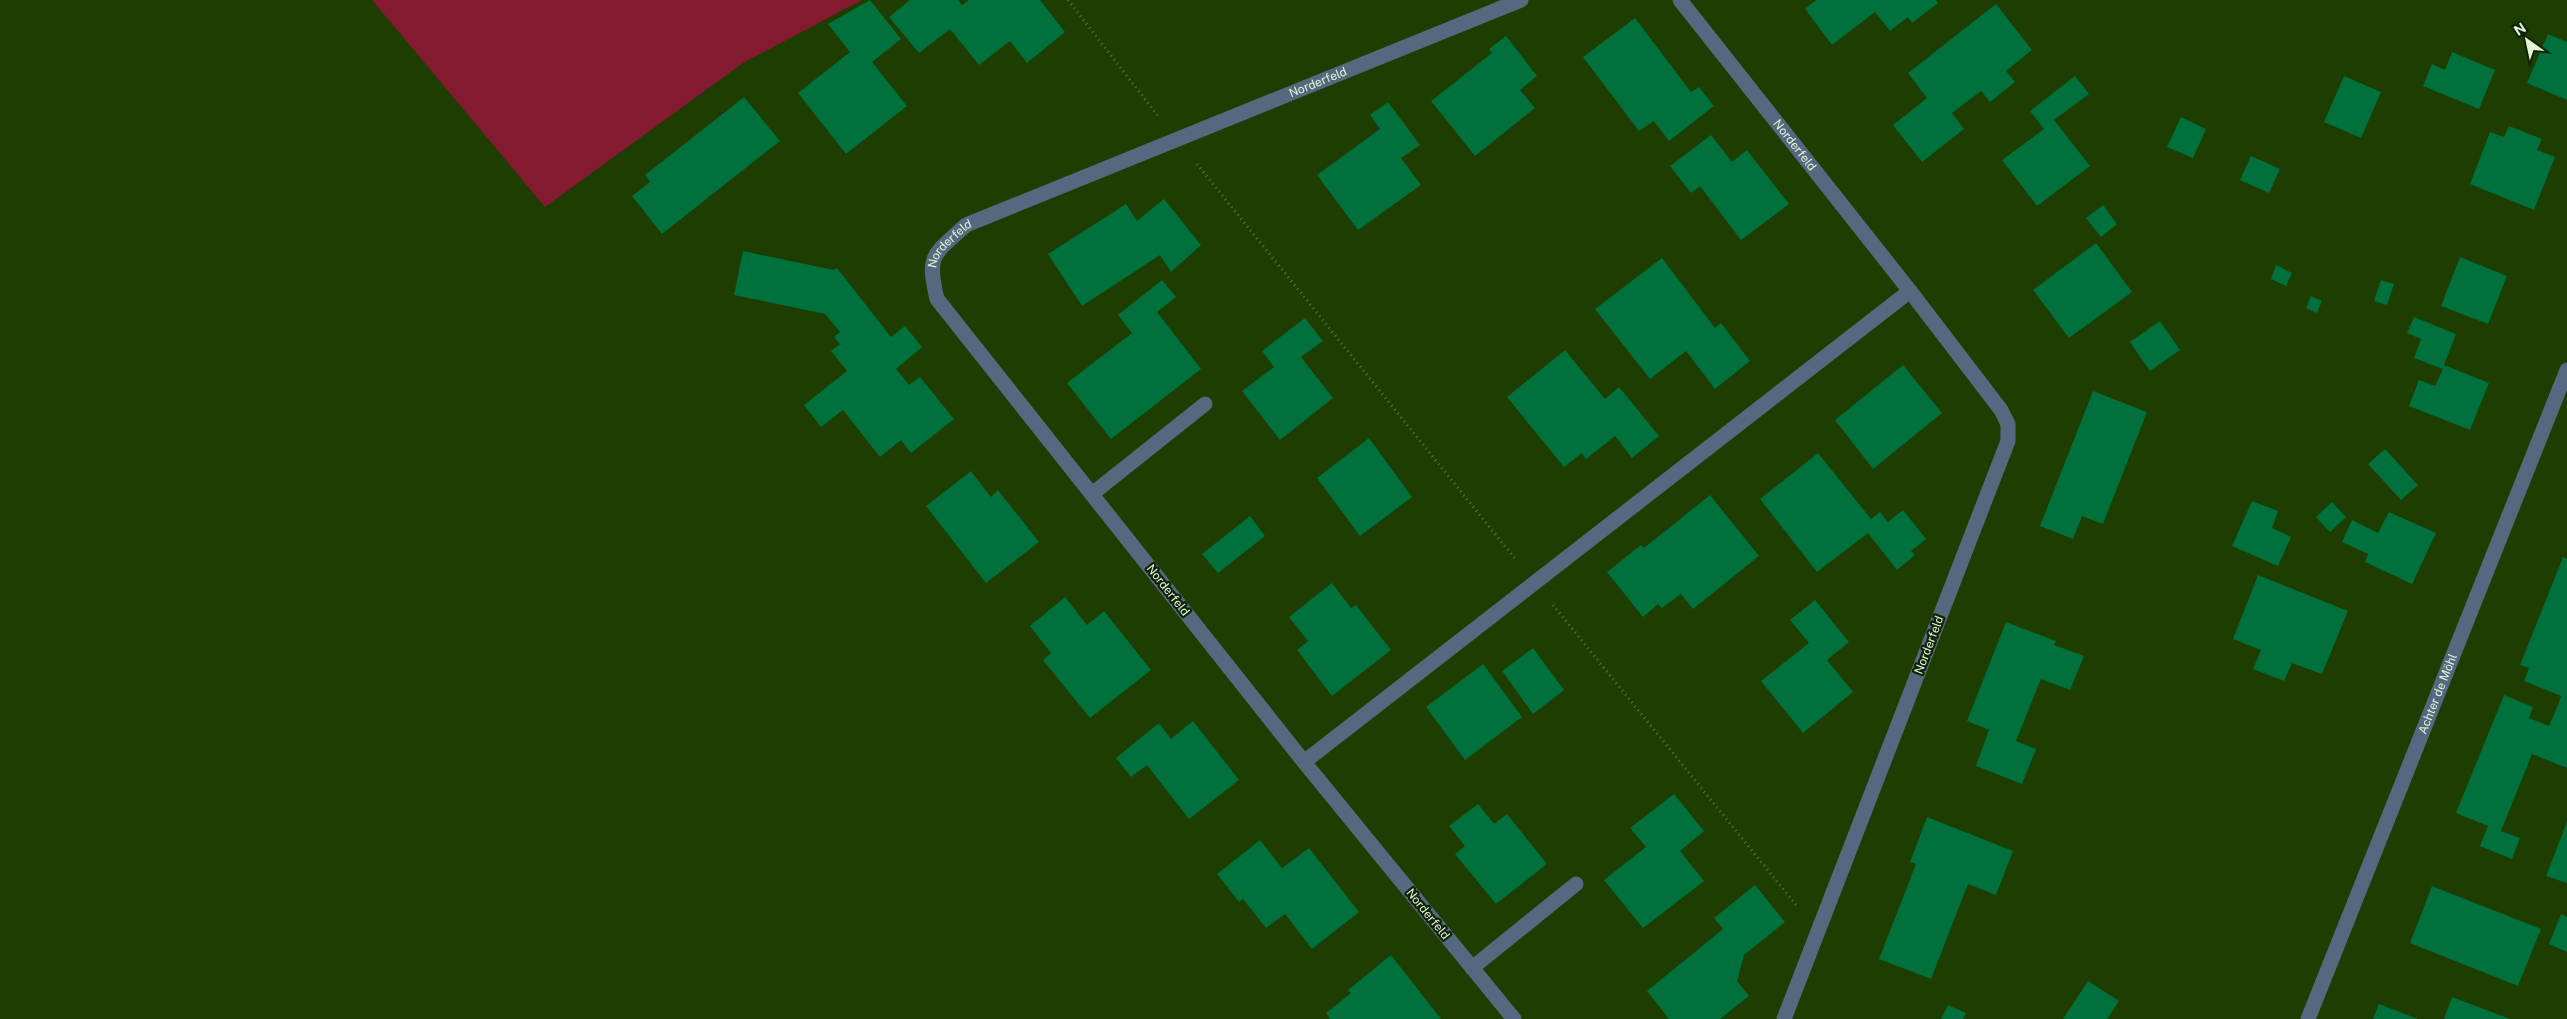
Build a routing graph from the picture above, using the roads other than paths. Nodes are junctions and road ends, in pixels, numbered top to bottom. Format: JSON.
{"nodes":[{"id":1,"x":1520,"y":0,"type":"edge"},
{"id":2,"x":1680,"y":0,"type":"edge"},
{"id":3,"x":1910,"y":290,"type":"junction"},
{"id":4,"x":2567,"y":370,"type":"edge"},
{"id":5,"x":1205,"y":404,"type":"dead end"},
{"id":6,"x":1092,"y":494,"type":"junction"},
{"id":7,"x":1304,"y":762,"type":"junction"},
{"id":8,"x":1576,"y":884,"type":"dead end"},
{"id":9,"x":1472,"y":968,"type":"junction"},
{"id":10,"x":1514,"y":1019,"type":"edge"},
{"id":11,"x":1784,"y":1019,"type":"edge"},
{"id":12,"x":2308,"y":1019,"type":"edge"}],
"edges":[{"from":1,"to":6,"type":"street","name":"Norderfeld"},
{"from":2,"to":3,"type":"street","name":"Norderfeld"},
{"from":3,"to":7,"type":"street"},
{"from":3,"to":11,"type":"street","name":"Norderfeld"},
{"from":4,"to":12,"type":"street","name":"Achter de Möhl"},
{"from":5,"to":6,"type":"street"},
{"from":6,"to":7,"type":"street","name":"Norderfeld"},
{"from":7,"to":9,"type":"street","name":"Norderfeld"},
{"from":8,"to":9,"type":"street"},
{"from":9,"to":10,"type":"street","name":"Norderfeld"}]}
